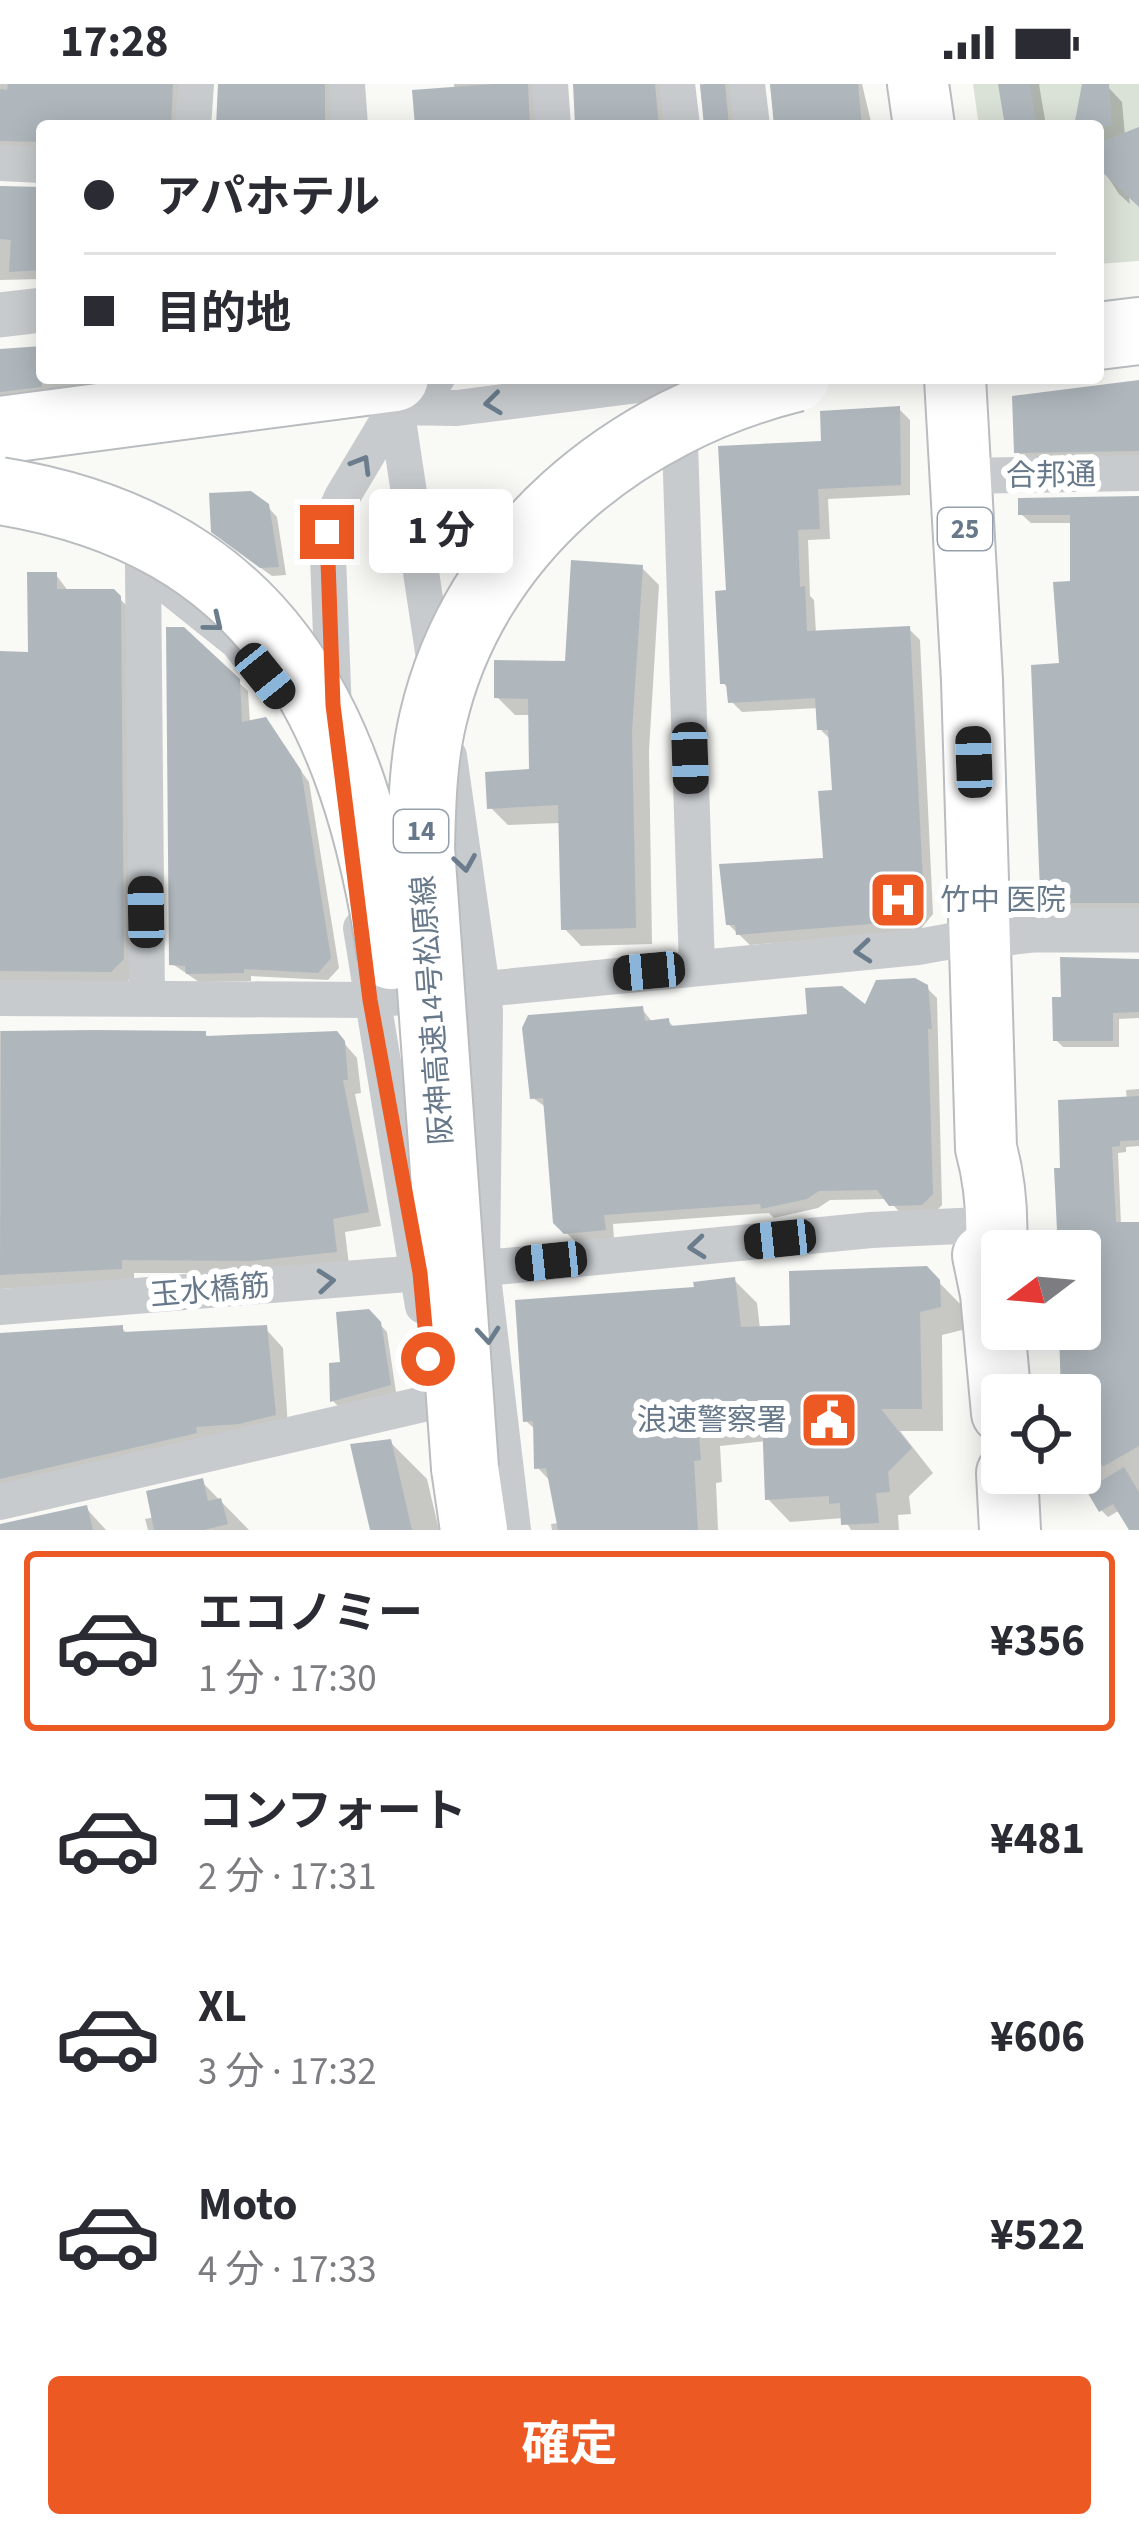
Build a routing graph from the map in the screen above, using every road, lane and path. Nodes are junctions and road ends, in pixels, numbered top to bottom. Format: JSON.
{"nodes":[{"id":1,"x":196,"y":84,"type":"edge"},
{"id":2,"x":346,"y":84,"type":"edge"},
{"id":3,"x":550,"y":84,"type":"edge"},
{"id":4,"x":677,"y":84,"type":"edge"},
{"id":5,"x":747,"y":84,"type":"edge"},
{"id":6,"x":918,"y":84,"type":"edge"},
{"id":7,"x":193,"y":120,"type":"edge"},
{"id":8,"x":349,"y":120,"type":"edge"},
{"id":9,"x":553,"y":120,"type":"edge"},
{"id":10,"x":681,"y":120,"type":"edge"},
{"id":11,"x":751,"y":120,"type":"edge"},
{"id":12,"x":923,"y":120,"type":"edge"},
{"id":13,"x":0,"y":163,"type":"edge"},
{"id":14,"x":36,"y":165,"type":"edge"},
{"id":15,"x":1139,"y":288,"type":"edge"},
{"id":16,"x":1104,"y":291,"type":"edge"},
{"id":17,"x":36,"y":311,"type":"edge"},
{"id":18,"x":0,"y":315,"type":"edge"},
{"id":19,"x":1139,"y":331,"type":"edge"},
{"id":20,"x":1104,"y":335,"type":"edge"},
{"id":21,"x":1139,"y":346,"type":"edge"},
{"id":22,"x":1104,"y":349,"type":"edge"},
{"id":23,"x":644,"y":384,"type":"edge"},
{"id":24,"x":683,"y":384,"type":"edge"},
{"id":25,"x":776,"y":384,"type":"edge"},
{"id":26,"x":955,"y":384,"type":"edge"},
{"id":27,"x":396,"y":388,"type":"edge"},
{"id":28,"x":0,"y":430,"type":"edge"},
{"id":29,"x":1139,"y":473,"type":"edge"},
{"id":30,"x":963,"y":476,"type":"junction"},
{"id":31,"x":0,"y":491,"type":"edge"},
{"id":32,"x":0,"y":517,"type":"edge"},
{"id":33,"x":143,"y":566,"type":"junction"},
{"id":34,"x":333,"y":705,"type":"junction"},
{"id":35,"x":1139,"y":930,"type":"edge"},
{"id":36,"x":979,"y":936,"type":"junction"},
{"id":37,"x":697,"y":967,"type":"junction"},
{"id":38,"x":482,"y":987,"type":"junction"},
{"id":39,"x":0,"y":998,"type":"edge"},
{"id":40,"x":147,"y":998,"type":"junction"},
{"id":41,"x":370,"y":1000,"type":"junction"},
{"id":42,"x":986,"y":1148,"type":"junction"},
{"id":43,"x":960,"y":1225,"type":"junction"},
{"id":44,"x":996,"y":1230,"type":"edge"},
{"id":45,"x":494,"y":1267,"type":"junction"},
{"id":46,"x":981,"y":1270,"type":"edge"},
{"id":47,"x":420,"y":1273,"type":"junction"},
{"id":48,"x":0,"y":1307,"type":"edge"},
{"id":49,"x":432,"y":1402,"type":"junction"},
{"id":50,"x":1008,"y":1494,"type":"edge"},
{"id":51,"x":469,"y":1499,"type":"edge"},
{"id":52,"x":0,"y":1502,"type":"edge"},
{"id":53,"x":448,"y":1530,"type":"edge"},
{"id":54,"x":513,"y":1530,"type":"edge"},
{"id":55,"x":1010,"y":1530,"type":"edge"}],
"edges":[{"from":1,"to":7,"type":"street"},
{"from":2,"to":8,"type":"street"},
{"from":3,"to":9,"type":"street"},
{"from":4,"to":10,"type":"street"},
{"from":5,"to":11,"type":"street"},
{"from":6,"to":12,"type":"highway"},
{"from":13,"to":14,"type":"street"},
{"from":15,"to":16,"type":"highway"},
{"from":17,"to":18,"type":"street"},
{"from":19,"to":20,"type":"highway"},
{"from":21,"to":22,"type":"street"},
{"from":23,"to":27,"type":"street","one_way":true},
{"from":24,"to":37,"type":"street"},
{"from":25,"to":51,"type":"highway","name":"阪神高速14号松原線","number":"14","bridge":true},
{"from":26,"to":30,"type":"highway","number":"25"},
{"from":27,"to":28,"type":"highway"},
{"from":34,"to":27,"type":"street","one_way":true},
{"from":27,"to":38,"type":"street","one_way":true},
{"from":29,"to":30,"type":"street","name":"合邦通"},
{"from":30,"to":36,"type":"highway","number":"25"},
{"from":31,"to":51,"type":"highway","bridge":true},
{"from":32,"to":33,"type":"street"},
{"from":33,"to":34,"type":"street","one_way":true},
{"from":33,"to":40,"type":"street"},
{"from":34,"to":41,"type":"street"},
{"from":35,"to":36,"type":"street"},
{"from":36,"to":37,"type":"street","one_way":true},
{"from":36,"to":42,"type":"highway","number":"25"},
{"from":37,"to":38,"type":"street"},
{"from":38,"to":41,"type":"street"},
{"from":38,"to":45,"type":"street"},
{"from":39,"to":40,"type":"street"},
{"from":40,"to":41,"type":"street"},
{"from":41,"to":47,"type":"street"},
{"from":42,"to":43,"type":"highway","number":"25"},
{"from":42,"to":44,"type":"highway","number":"25"},
{"from":43,"to":45,"type":"street","one_way":true},
{"from":43,"to":46,"type":"highway","number":"25"},
{"from":45,"to":47,"type":"street","name":"玉水橋筋"},
{"from":45,"to":54,"type":"street","one_way":true},
{"from":48,"to":47,"type":"street","name":"玉水橋筋","one_way":true},
{"from":47,"to":49,"type":"street"},
{"from":49,"to":52,"type":"street"},
{"from":49,"to":53,"type":"street"},
{"from":50,"to":55,"type":"highway"}]}
